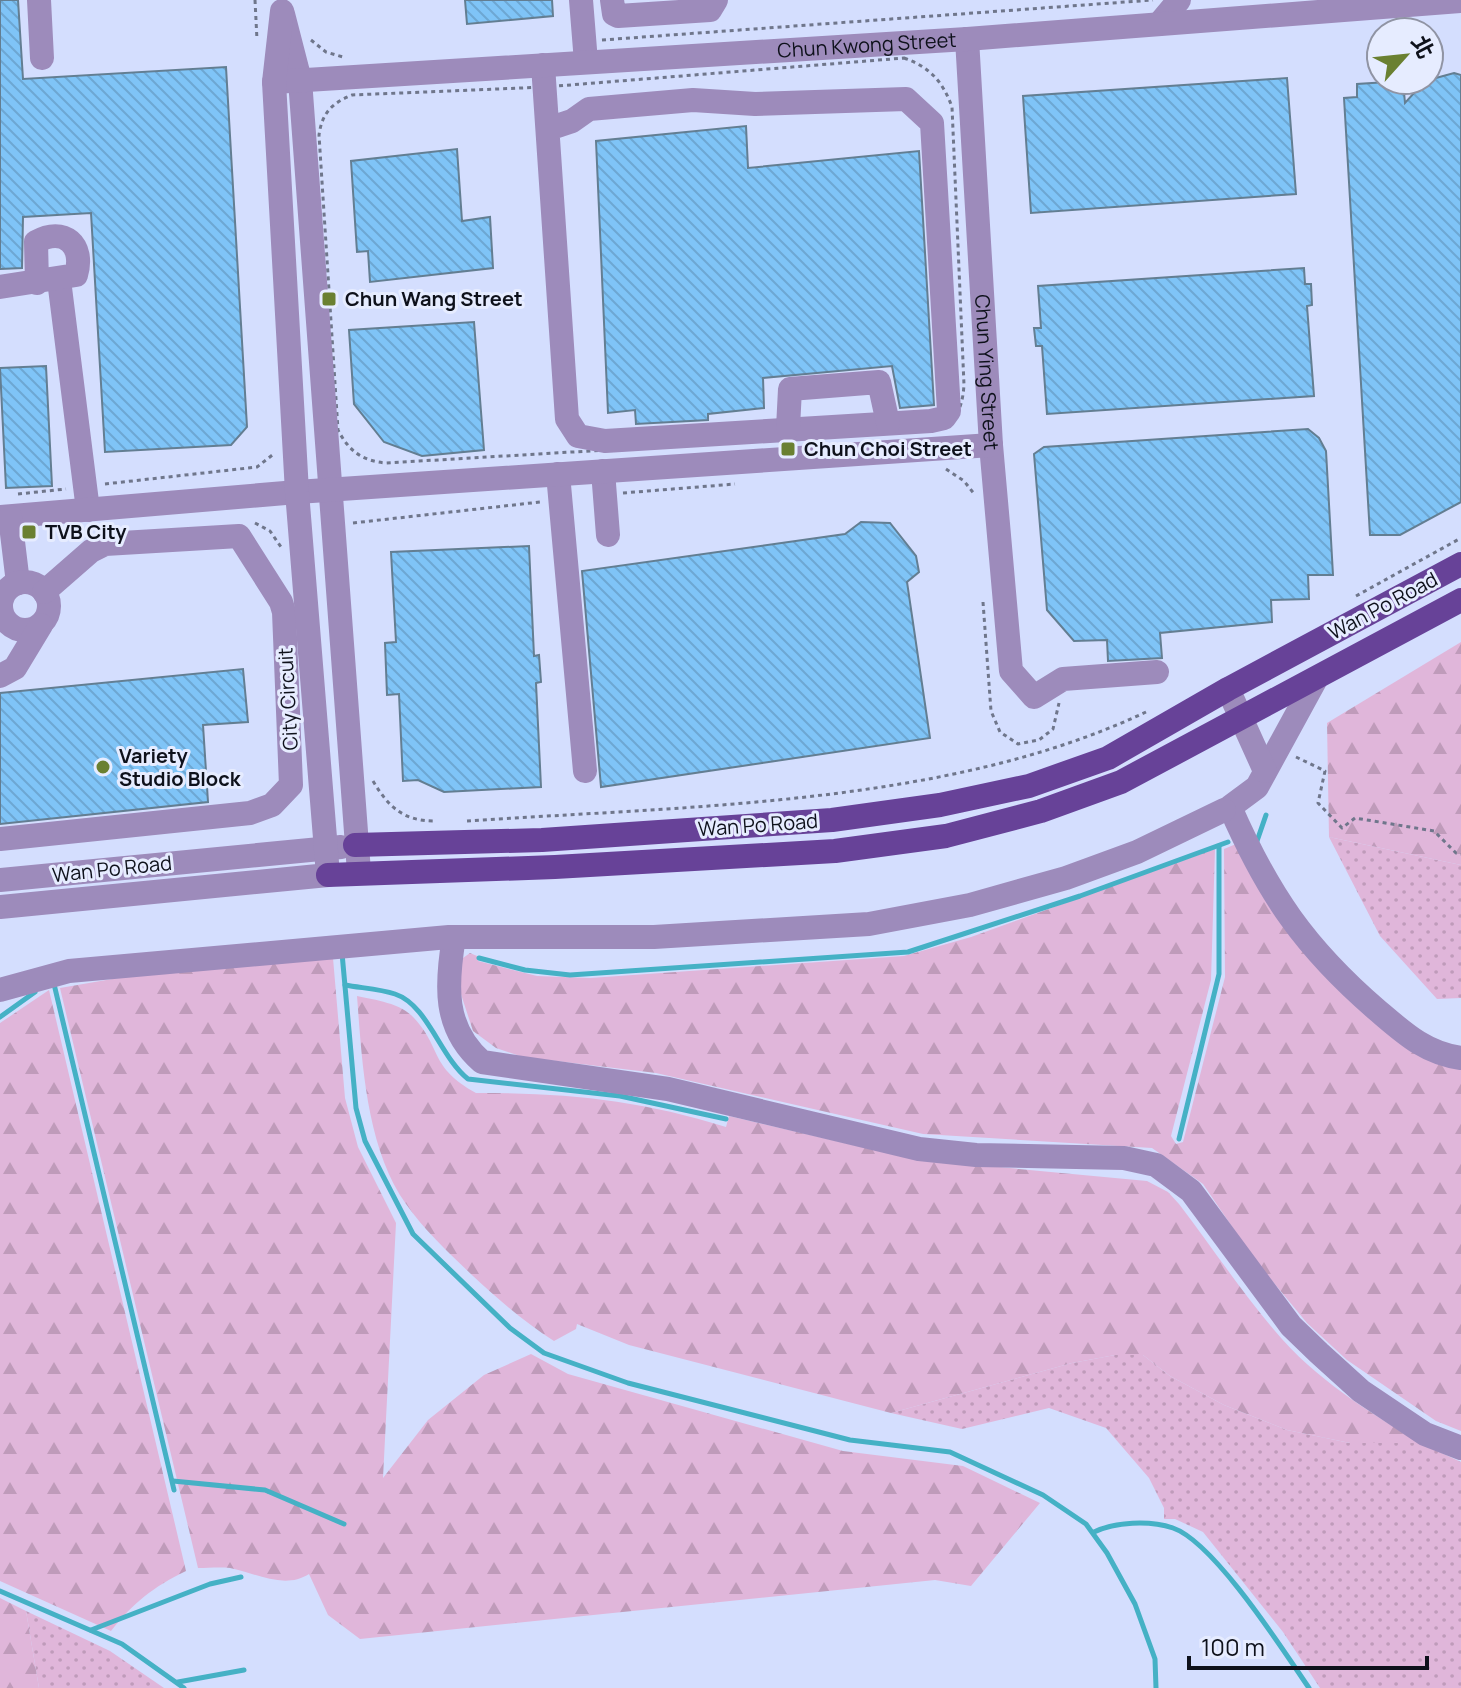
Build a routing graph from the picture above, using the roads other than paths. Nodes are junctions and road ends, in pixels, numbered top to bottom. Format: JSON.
{"nodes":[{"id":1,"x":39,"y":0,"type":"edge"},
{"id":2,"x":581,"y":0,"type":"edge"},
{"id":3,"x":612,"y":0,"type":"edge"},
{"id":4,"x":716,"y":0,"type":"edge"},
{"id":5,"x":1179,"y":0,"type":"edge"},
{"id":6,"x":1461,"y":1,"type":"edge"},
{"id":7,"x":1337,"y":5,"type":"edge"},
{"id":8,"x":282,"y":6,"type":"edge"},
{"id":9,"x":1157,"y":12,"type":"edge"},
{"id":10,"x":694,"y":33,"type":"junction"},
{"id":11,"x":967,"y":39,"type":"junction"},
{"id":12,"x":585,"y":52,"type":"junction"},
{"id":13,"x":42,"y":58,"type":"dead end"},
{"id":14,"x":543,"y":65,"type":"junction"},
{"id":15,"x":300,"y":80,"type":"junction"},
{"id":16,"x":274,"y":82,"type":"junction"},
{"id":17,"x":548,"y":129,"type":"junction"},
{"id":18,"x":0,"y":287,"type":"edge"},
{"id":19,"x":888,"y":423,"type":"junction"},
{"id":20,"x":788,"y":428,"type":"junction"},
{"id":21,"x":991,"y":445,"type":"junction"},
{"id":22,"x":558,"y":474,"type":"junction"},
{"id":23,"x":604,"y":483,"type":"junction"},
{"id":24,"x":329,"y":490,"type":"junction"},
{"id":25,"x":297,"y":492,"type":"junction"},
{"id":26,"x":87,"y":498,"type":"junction"},
{"id":27,"x":8,"y":509,"type":"edge"},
{"id":28,"x":608,"y":535,"type":"dead end"},
{"id":29,"x":1461,"y":564,"type":"edge"},
{"id":30,"x":8,"y":587,"type":"edge"},
{"id":31,"x":44,"y":592,"type":"junction"},
{"id":32,"x":1461,"y":600,"type":"edge"},
{"id":33,"x":41,"y":625,"type":"junction"},
{"id":34,"x":1157,"y":672,"type":"dead end"},
{"id":35,"x":0,"y":676,"type":"edge"},
{"id":36,"x":1316,"y":679,"type":"junction"},
{"id":37,"x":1228,"y":689,"type":"junction"},
{"id":38,"x":1243,"y":720,"type":"junction"},
{"id":39,"x":585,"y":771,"type":"dead end"},
{"id":40,"x":1265,"y":771,"type":"junction"},
{"id":41,"x":1224,"y":810,"type":"dead end"},
{"id":42,"x":0,"y":839,"type":"edge"},
{"id":43,"x":355,"y":845,"type":"junction"},
{"id":44,"x":324,"y":848,"type":"junction"},
{"id":45,"x":359,"y":872,"type":"junction"},
{"id":46,"x":328,"y":875,"type":"junction"},
{"id":47,"x":0,"y":880,"type":"edge"},
{"id":48,"x":0,"y":907,"type":"edge"},
{"id":49,"x":454,"y":937,"type":"junction"},
{"id":50,"x":33,"y":981,"type":"junction"},
{"id":51,"x":0,"y":990,"type":"edge"},
{"id":52,"x":0,"y":1003,"type":"edge"},
{"id":53,"x":1461,"y":1058,"type":"edge"},
{"id":54,"x":1461,"y":1448,"type":"edge"}],
"edges":[{"from":1,"to":13,"type":"street"},
{"from":2,"to":12,"type":"street"},
{"from":3,"to":10,"type":"street"},
{"from":4,"to":10,"type":"street"},
{"from":5,"to":9,"type":"street"},
{"from":6,"to":7,"type":"street","name":"Chun Kwong Street"},
{"from":7,"to":9,"type":"street","name":"Chun Kwong Street"},
{"from":8,"to":15,"type":"street"},
{"from":8,"to":16,"type":"street"},
{"from":9,"to":11,"type":"street","name":"Chun Kwong Street"},
{"from":10,"to":11,"type":"street","name":"Chun Kwong Street"},
{"from":10,"to":12,"type":"street","name":"Chun Kwong Street"},
{"from":11,"to":21,"type":"street","name":"Chun Ying Street"},
{"from":12,"to":14,"type":"street","name":"Chun Kwong Street"},
{"from":14,"to":15,"type":"street","name":"Chun Kwong Street"},
{"from":14,"to":17,"type":"street"},
{"from":15,"to":16,"type":"street","name":"Chun Kwong Street"},
{"from":15,"to":24,"type":"street"},
{"from":16,"to":25,"type":"street"},
{"from":17,"to":19,"type":"street"},
{"from":17,"to":20,"type":"street"},
{"from":18,"to":26,"type":"street"},
{"from":19,"to":20,"type":"street"},
{"from":19,"to":20,"type":"street"},
{"from":21,"to":23,"type":"street"},
{"from":21,"to":34,"type":"street","name":"Chun Ying Street"},
{"from":22,"to":23,"type":"street"},
{"from":22,"to":24,"type":"street"},
{"from":22,"to":39,"type":"street"},
{"from":23,"to":28,"type":"street"},
{"from":24,"to":25,"type":"street"},
{"from":24,"to":43,"type":"street"},
{"from":25,"to":26,"type":"street"},
{"from":25,"to":44,"type":"street"},
{"from":26,"to":27,"type":"street"},
{"from":27,"to":30,"type":"street"},
{"from":29,"to":37,"type":"main road","name":"Wan Po Road"},
{"from":30,"to":31,"type":"street"},
{"from":30,"to":33,"type":"street"},
{"from":31,"to":33,"type":"street"},
{"from":31,"to":42,"type":"street","name":"City Circuit"},
{"from":32,"to":36,"type":"main road","name":"Wan Po Road"},
{"from":33,"to":35,"type":"street"},
{"from":36,"to":38,"type":"main road","name":"Wan Po Road"},
{"from":36,"to":40,"type":"street"},
{"from":37,"to":38,"type":"street"},
{"from":37,"to":43,"type":"main road","name":"Wan Po Road"},
{"from":38,"to":40,"type":"street"},
{"from":38,"to":45,"type":"main road","name":"Wan Po Road"},
{"from":40,"to":53,"type":"street"},
{"from":41,"to":49,"type":"street"},
{"from":43,"to":44,"type":"street","name":"Wan Po Road"},
{"from":43,"to":45,"type":"street"},
{"from":44,"to":46,"type":"street"},
{"from":44,"to":47,"type":"street","name":"Wan Po Road"},
{"from":45,"to":46,"type":"main road","name":"Wan Po Road"},
{"from":46,"to":48,"type":"street","name":"Wan Po Road"},
{"from":49,"to":50,"type":"street"},
{"from":49,"to":54,"type":"street"},
{"from":50,"to":51,"type":"street"},
{"from":50,"to":52,"type":"street"}]}
